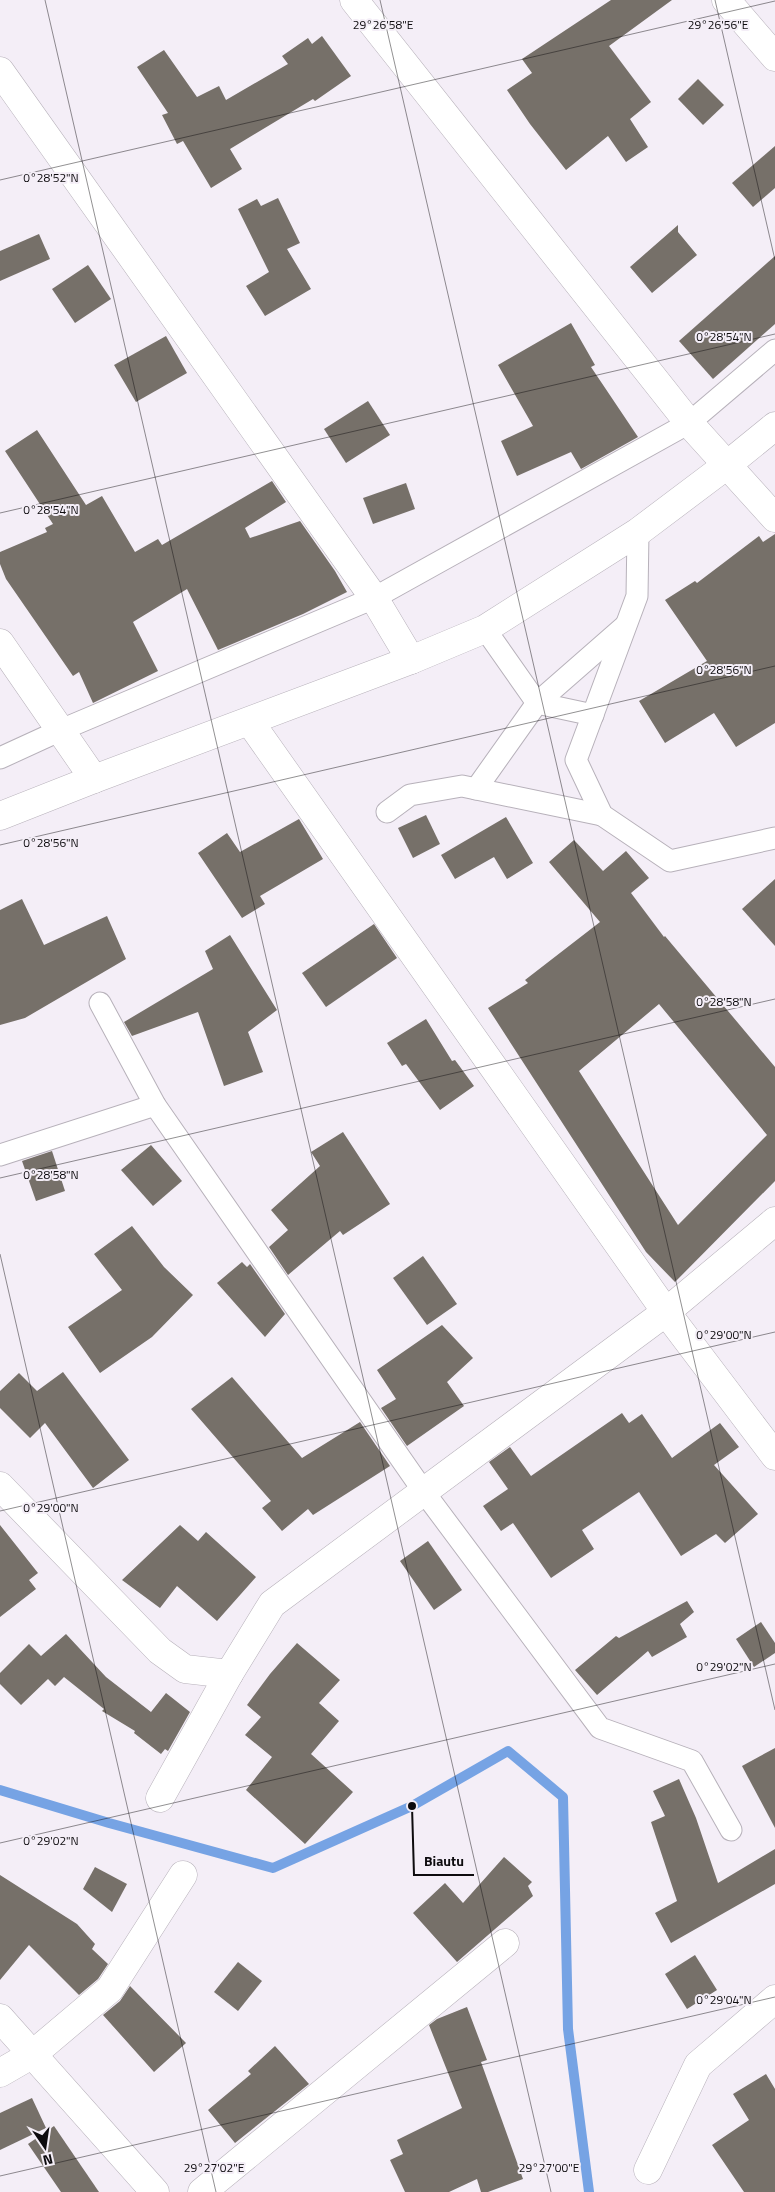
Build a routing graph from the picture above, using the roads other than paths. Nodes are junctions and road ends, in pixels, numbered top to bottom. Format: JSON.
{"nodes":[{"id":1,"x":354,"y":0,"type":"edge"},
{"id":2,"x":726,"y":0,"type":"edge"},
{"id":3,"x":775,"y":57,"type":"edge"},
{"id":4,"x":0,"y":71,"type":"edge"},
{"id":5,"x":775,"y":350,"type":"edge"},
{"id":6,"x":689,"y":423,"type":"junction"},
{"id":7,"x":775,"y":426,"type":"edge"},
{"id":8,"x":727,"y":465,"type":"junction"},
{"id":9,"x":775,"y":518,"type":"edge"},
{"id":10,"x":638,"y":532,"type":"junction"},
{"id":11,"x":374,"y":598,"type":"junction"},
{"id":12,"x":627,"y":624,"type":"junction"},
{"id":13,"x":485,"y":629,"type":"junction"},
{"id":14,"x":0,"y":643,"type":"edge"},
{"id":15,"x":411,"y":660,"type":"junction"},
{"id":16,"x":537,"y":703,"type":"junction"},
{"id":17,"x":593,"y":716,"type":"junction"},
{"id":18,"x":250,"y":722,"type":"junction"},
{"id":19,"x":61,"y":730,"type":"junction"},
{"id":20,"x":0,"y":758,"type":"edge"},
{"id":21,"x":94,"y":779,"type":"junction"},
{"id":22,"x":476,"y":789,"type":"junction"},
{"id":23,"x":387,"y":812,"type":"dead end"},
{"id":24,"x":602,"y":815,"type":"junction"},
{"id":25,"x":0,"y":816,"type":"edge"},
{"id":26,"x":774,"y":835,"type":"edge"},
{"id":27,"x":100,"y":1003,"type":"dead end"},
{"id":28,"x":155,"y":1105,"type":"junction"},
{"id":29,"x":0,"y":1155,"type":"edge"},
{"id":30,"x":775,"y":1222,"type":"edge"},
{"id":31,"x":666,"y":1312,"type":"junction"},
{"id":32,"x":775,"y":1456,"type":"edge"},
{"id":33,"x":0,"y":1486,"type":"edge"},
{"id":34,"x":424,"y":1492,"type":"junction"},
{"id":35,"x":229,"y":1674,"type":"junction"},
{"id":36,"x":160,"y":1798,"type":"dead end"},
{"id":37,"x":731,"y":1830,"type":"dead end"},
{"id":38,"x":183,"y":1874,"type":"dead end"},
{"id":39,"x":505,"y":1943,"type":"dead end"},
{"id":40,"x":775,"y":1999,"type":"edge"},
{"id":41,"x":0,"y":2018,"type":"edge"},
{"id":42,"x":32,"y":2054,"type":"junction"},
{"id":43,"x":0,"y":2073,"type":"edge"},
{"id":44,"x":648,"y":2170,"type":"dead end"},
{"id":45,"x":155,"y":2192,"type":"edge"},
{"id":46,"x":202,"y":2192,"type":"edge"}],
"edges":[{"from":1,"to":6,"type":"main road"},
{"from":2,"to":3,"type":"main road"},
{"from":4,"to":11,"type":"main road"},
{"from":5,"to":6,"type":"lane"},
{"from":6,"to":8,"type":"main road"},
{"from":6,"to":11,"type":"lane"},
{"from":7,"to":8,"type":"main road"},
{"from":8,"to":9,"type":"main road"},
{"from":8,"to":10,"type":"main road"},
{"from":10,"to":12,"type":"lane"},
{"from":10,"to":13,"type":"main road"},
{"from":11,"to":15,"type":"main road"},
{"from":11,"to":19,"type":"lane"},
{"from":12,"to":16,"type":"lane"},
{"from":12,"to":17,"type":"lane"},
{"from":13,"to":15,"type":"main road"},
{"from":13,"to":16,"type":"lane"},
{"from":14,"to":19,"type":"main road"},
{"from":15,"to":18,"type":"main road"},
{"from":16,"to":17,"type":"lane"},
{"from":16,"to":22,"type":"lane"},
{"from":17,"to":24,"type":"lane"},
{"from":18,"to":21,"type":"main road"},
{"from":18,"to":31,"type":"main road"},
{"from":19,"to":20,"type":"lane"},
{"from":19,"to":21,"type":"main road"},
{"from":21,"to":25,"type":"main road"},
{"from":22,"to":23,"type":"lane"},
{"from":22,"to":24,"type":"lane"},
{"from":24,"to":26,"type":"lane"},
{"from":27,"to":28,"type":"lane"},
{"from":28,"to":29,"type":"lane"},
{"from":28,"to":34,"type":"lane"},
{"from":30,"to":31,"type":"main road"},
{"from":31,"to":32,"type":"main road"},
{"from":31,"to":34,"type":"main road"},
{"from":33,"to":35,"type":"main road"},
{"from":34,"to":35,"type":"main road"},
{"from":34,"to":37,"type":"lane"},
{"from":35,"to":36,"type":"main road"},
{"from":38,"to":42,"type":"main road"},
{"from":39,"to":46,"type":"main road"},
{"from":40,"to":44,"type":"main road"},
{"from":41,"to":42,"type":"main road"},
{"from":42,"to":43,"type":"main road"},
{"from":42,"to":45,"type":"main road"}]}
